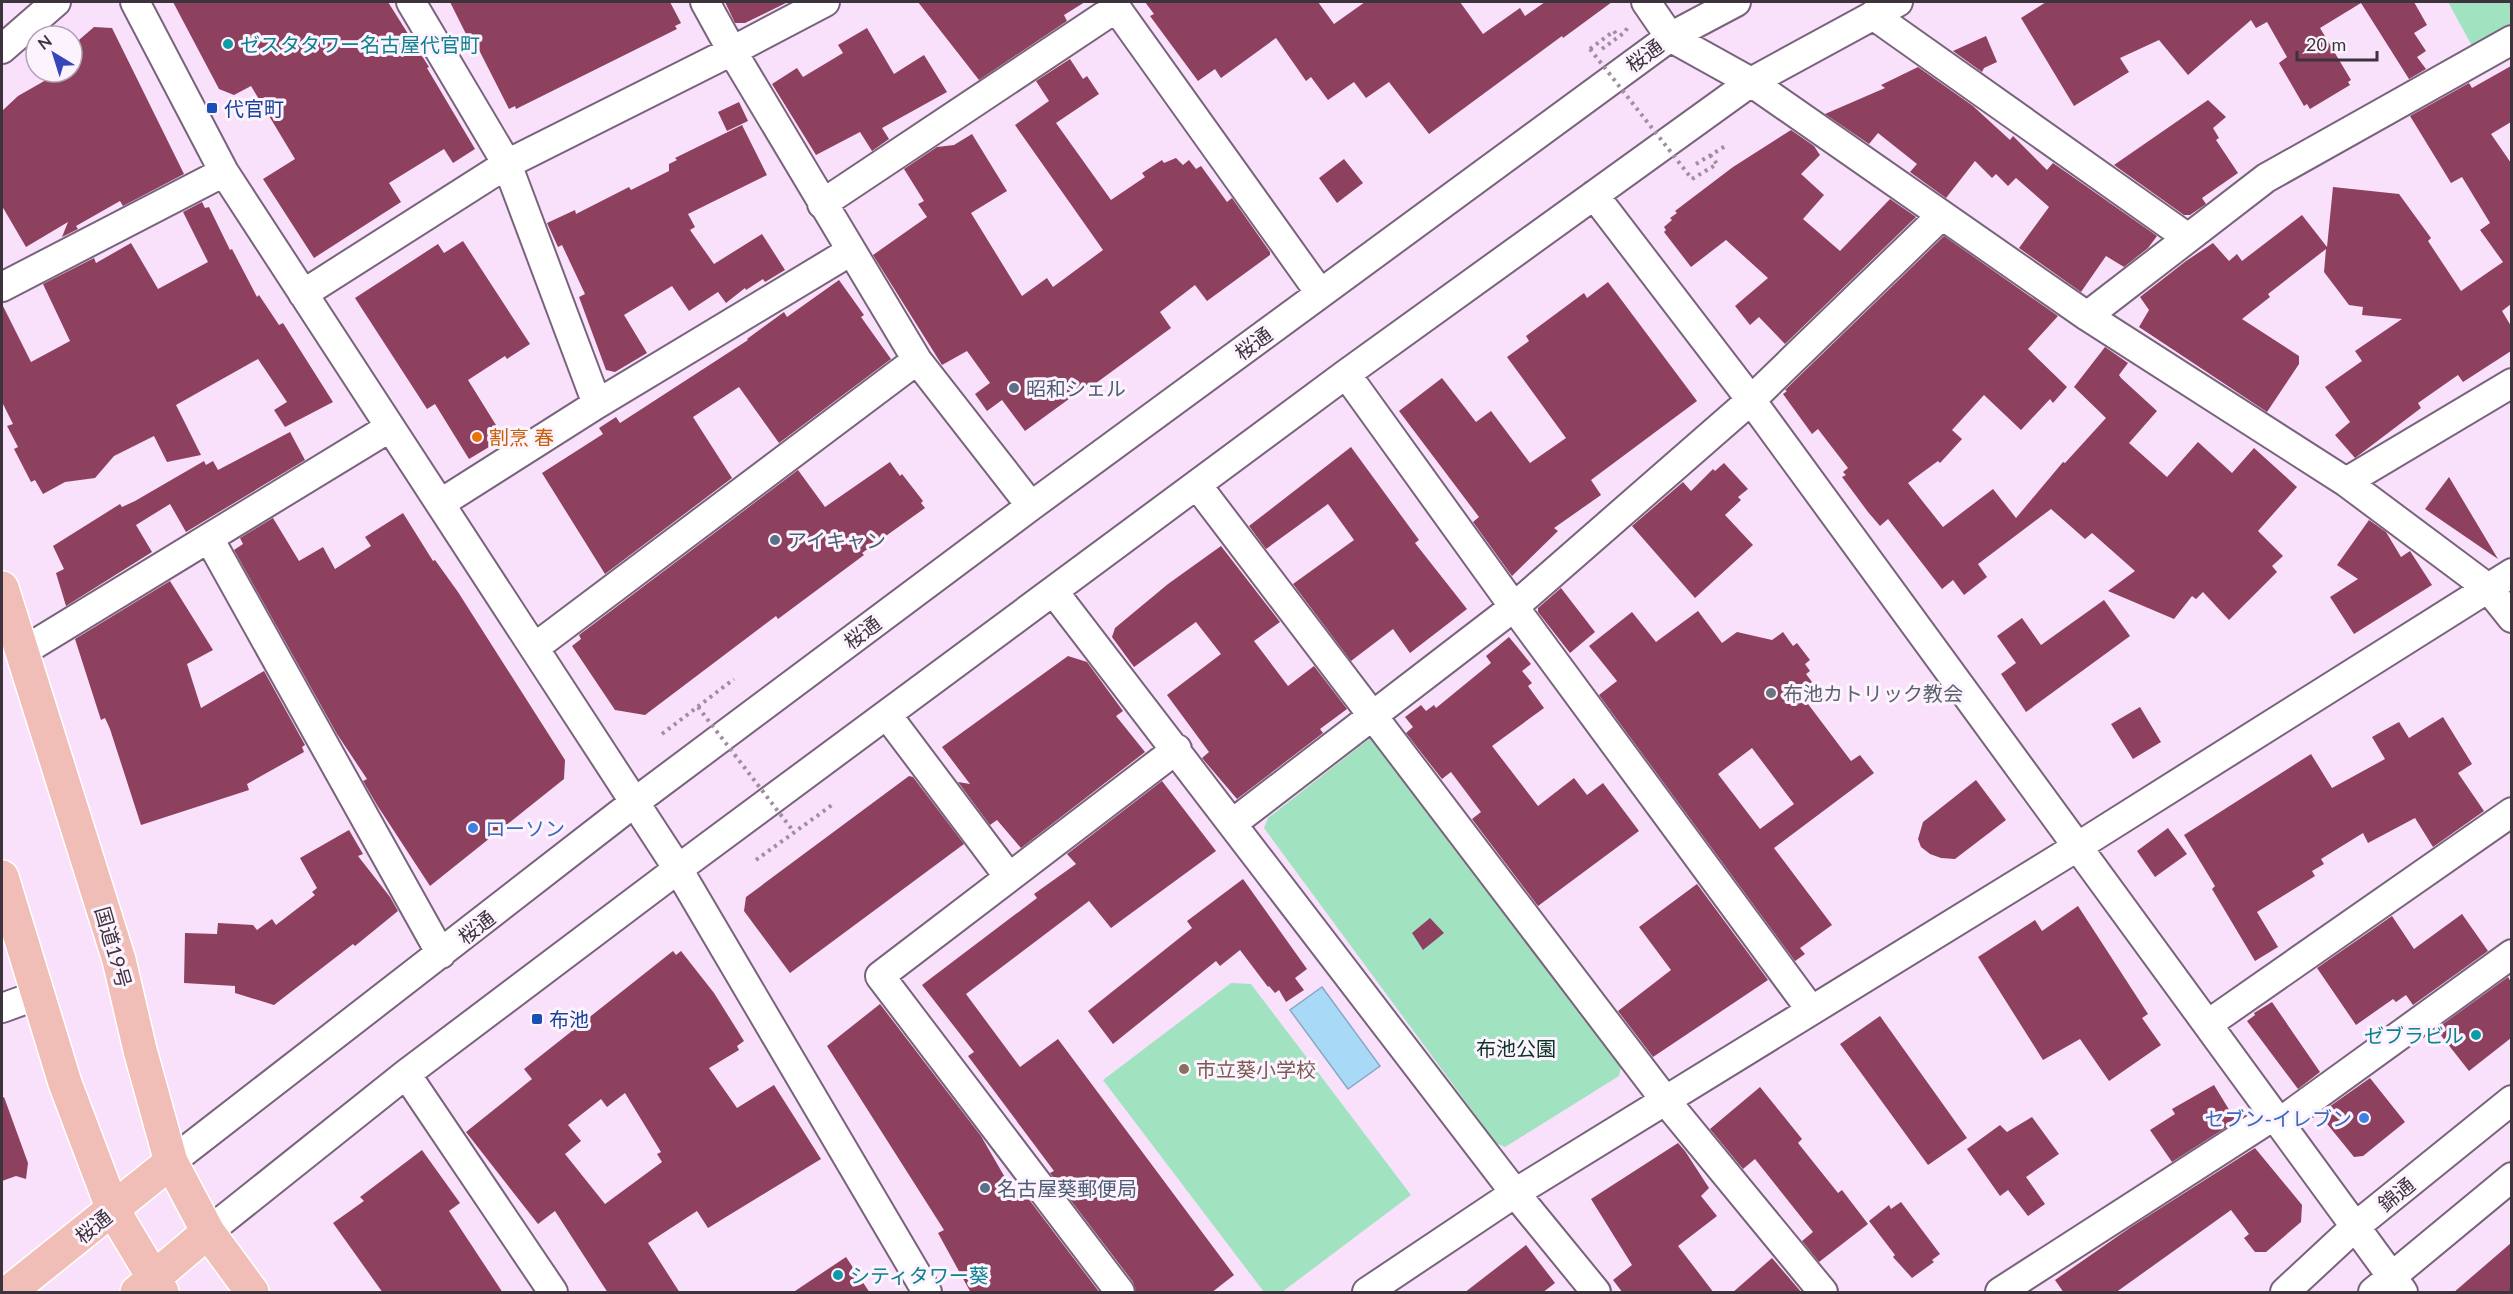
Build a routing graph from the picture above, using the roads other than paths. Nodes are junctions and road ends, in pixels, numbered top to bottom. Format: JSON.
{"nodes":[{"id":1,"x":56,"y":2,"type":"edge"},
{"id":2,"x":135,"y":2,"type":"edge"},
{"id":3,"x":411,"y":2,"type":"edge"},
{"id":4,"x":705,"y":2,"type":"edge"},
{"id":5,"x":825,"y":2,"type":"edge"},
{"id":6,"x":1736,"y":2,"type":"edge"},
{"id":7,"x":1898,"y":2,"type":"edge"},
{"id":8,"x":1114,"y":4,"type":"edge"},
{"id":9,"x":1637,"y":10,"type":"edge"},
{"id":10,"x":1873,"y":15,"type":"junction"},
{"id":11,"x":1670,"y":37,"type":"junction"},
{"id":12,"x":2511,"y":40,"type":"edge"},
{"id":13,"x":2,"y":49,"type":"edge"},
{"id":14,"x":732,"y":51,"type":"junction"},
{"id":15,"x":1751,"y":82,"type":"junction"},
{"id":16,"x":507,"y":164,"type":"junction"},
{"id":17,"x":224,"y":172,"type":"junction"},
{"id":18,"x":1594,"y":195,"type":"junction"},
{"id":19,"x":822,"y":204,"type":"junction"},
{"id":20,"x":1941,"y":215,"type":"junction"},
{"id":21,"x":2188,"y":238,"type":"junction"},
{"id":22,"x":851,"y":251,"type":"junction"},
{"id":23,"x":2,"y":287,"type":"edge"},
{"id":24,"x":303,"y":294,"type":"junction"},
{"id":25,"x":1320,"y":294,"type":"junction"},
{"id":26,"x":2086,"y":316,"type":"junction"},
{"id":27,"x":917,"y":360,"type":"junction"},
{"id":28,"x":1346,"y":374,"type":"junction"},
{"id":29,"x":2511,"y":383,"type":"edge"},
{"id":30,"x":1751,"y":400,"type":"junction"},
{"id":31,"x":597,"y":404,"type":"junction"},
{"id":32,"x":389,"y":428,"type":"junction"},
{"id":33,"x":2346,"y":482,"type":"junction"},
{"id":34,"x":1197,"y":485,"type":"junction"},
{"id":35,"x":441,"y":503,"type":"junction"},
{"id":36,"x":1031,"y":506,"type":"junction"},
{"id":37,"x":210,"y":540,"type":"junction"},
{"id":38,"x":2500,"y":580,"type":"edge"},
{"id":39,"x":2,"y":588,"type":"edge"},
{"id":40,"x":1054,"y":592,"type":"junction"},
{"id":41,"x":1514,"y":607,"type":"junction"},
{"id":42,"x":2511,"y":618,"type":"edge"},
{"id":43,"x":534,"y":648,"type":"junction"},
{"id":44,"x":22,"y":652,"type":"junction"},
{"id":45,"x":887,"y":715,"type":"junction"},
{"id":46,"x":1371,"y":715,"type":"junction"},
{"id":47,"x":1177,"y":749,"type":"junction"},
{"id":48,"x":635,"y":802,"type":"junction"},
{"id":49,"x":2511,"y":812,"type":"edge"},
{"id":50,"x":1233,"y":823,"type":"junction"},
{"id":51,"x":2077,"y":847,"type":"junction"},
{"id":52,"x":678,"y":869,"type":"junction"},
{"id":53,"x":2,"y":877,"type":"edge"},
{"id":54,"x":1009,"y":877,"type":"junction"},
{"id":55,"x":441,"y":954,"type":"junction"},
{"id":56,"x":2511,"y":954,"type":"edge"},
{"id":57,"x":38,"y":995,"type":"junction"},
{"id":58,"x":2,"y":1008,"type":"edge"},
{"id":59,"x":1811,"y":1010,"type":"junction"},
{"id":60,"x":2208,"y":1024,"type":"junction"},
{"id":61,"x":406,"y":1074,"type":"junction"},
{"id":62,"x":1665,"y":1100,"type":"junction"},
{"id":63,"x":2511,"y":1100,"type":"edge"},
{"id":64,"x":2277,"y":1119,"type":"junction"},
{"id":65,"x":171,"y":1162,"type":"junction"},
{"id":66,"x":2511,"y":1177,"type":"edge"},
{"id":67,"x":1515,"y":1193,"type":"junction"},
{"id":68,"x":113,"y":1210,"type":"junction"},
{"id":69,"x":2356,"y":1226,"type":"junction"},
{"id":70,"x":208,"y":1232,"type":"junction"},
{"id":71,"x":2389,"y":1287,"type":"edge"},
{"id":72,"x":151,"y":1288,"type":"edge"},
{"id":73,"x":9,"y":1293,"type":"edge"},
{"id":74,"x":252,"y":1293,"type":"edge"},
{"id":75,"x":553,"y":1293,"type":"edge"},
{"id":76,"x":927,"y":1293,"type":"edge"},
{"id":77,"x":1120,"y":1293,"type":"edge"},
{"id":78,"x":1367,"y":1293,"type":"edge"},
{"id":79,"x":1596,"y":1293,"type":"edge"},
{"id":80,"x":1823,"y":1293,"type":"edge"},
{"id":81,"x":2000,"y":1293,"type":"edge"},
{"id":82,"x":2285,"y":1293,"type":"edge"}],
"edges":[{"from":1,"to":13,"type":"street"},
{"from":2,"to":17,"type":"street"},
{"from":3,"to":16,"type":"street"},
{"from":4,"to":14,"type":"street"},
{"from":5,"to":14,"type":"street"},
{"from":6,"to":11,"type":"street","name":"桜通"},
{"from":7,"to":10,"type":"street"},
{"from":8,"to":19,"type":"street"},
{"from":8,"to":25,"type":"street"},
{"from":9,"to":11,"type":"street"},
{"from":10,"to":15,"type":"street"},
{"from":10,"to":21,"type":"street"},
{"from":11,"to":15,"type":"street"},
{"from":11,"to":25,"type":"street","name":"桜通"},
{"from":12,"to":21,"type":"street"},
{"from":14,"to":16,"type":"street"},
{"from":14,"to":19,"type":"street"},
{"from":15,"to":18,"type":"street"},
{"from":15,"to":20,"type":"street"},
{"from":16,"to":24,"type":"street"},
{"from":16,"to":31,"type":"street"},
{"from":17,"to":23,"type":"street"},
{"from":17,"to":24,"type":"street"},
{"from":18,"to":28,"type":"street"},
{"from":18,"to":30,"type":"street"},
{"from":19,"to":22,"type":"street"},
{"from":20,"to":26,"type":"street"},
{"from":20,"to":30,"type":"street"},
{"from":21,"to":26,"type":"street"},
{"from":22,"to":27,"type":"street"},
{"from":22,"to":31,"type":"street"},
{"from":24,"to":32,"type":"street"},
{"from":25,"to":36,"type":"street","name":"桜通"},
{"from":26,"to":33,"type":"street"},
{"from":27,"to":36,"type":"street"},
{"from":27,"to":43,"type":"street"},
{"from":28,"to":34,"type":"street"},
{"from":28,"to":41,"type":"street"},
{"from":29,"to":33,"type":"street"},
{"from":30,"to":41,"type":"street"},
{"from":30,"to":51,"type":"street"},
{"from":31,"to":35,"type":"street"},
{"from":32,"to":35,"type":"street"},
{"from":32,"to":37,"type":"street"},
{"from":33,"to":38,"type":"street"},
{"from":34,"to":40,"type":"street"},
{"from":34,"to":46,"type":"street"},
{"from":35,"to":43,"type":"street"},
{"from":36,"to":48,"type":"street","name":"桜通"},
{"from":37,"to":44,"type":"street"},
{"from":37,"to":55,"type":"street"},
{"from":38,"to":42,"type":"street"},
{"from":38,"to":51,"type":"street"},
{"from":39,"to":44,"type":"highway","name":"国道19号"},
{"from":40,"to":45,"type":"street"},
{"from":40,"to":47,"type":"street"},
{"from":41,"to":46,"type":"street"},
{"from":41,"to":59,"type":"street"},
{"from":43,"to":48,"type":"street"},
{"from":44,"to":65,"type":"highway","name":"国道19号"},
{"from":45,"to":52,"type":"street"},
{"from":45,"to":54,"type":"street"},
{"from":46,"to":50,"type":"street"},
{"from":46,"to":62,"type":"street"},
{"from":47,"to":50,"type":"street"},
{"from":47,"to":54,"type":"street"},
{"from":48,"to":52,"type":"street"},
{"from":48,"to":55,"type":"street","name":"桜通"},
{"from":49,"to":60,"type":"street"},
{"from":50,"to":67,"type":"street"},
{"from":51,"to":59,"type":"street"},
{"from":51,"to":60,"type":"street"},
{"from":52,"to":61,"type":"street"},
{"from":52,"to":76,"type":"street"},
{"from":53,"to":57,"type":"highway"},
{"from":54,"to":77,"type":"street"},
{"from":55,"to":65,"type":"street","name":"桜通"},
{"from":56,"to":64,"type":"street"},
{"from":57,"to":58,"type":"street"},
{"from":57,"to":68,"type":"highway"},
{"from":59,"to":62,"type":"street"},
{"from":60,"to":64,"type":"street"},
{"from":61,"to":70,"type":"street"},
{"from":61,"to":75,"type":"street"},
{"from":62,"to":67,"type":"street"},
{"from":62,"to":80,"type":"street"},
{"from":63,"to":69,"type":"street","name":"錦通"},
{"from":64,"to":69,"type":"street"},
{"from":64,"to":81,"type":"street"},
{"from":65,"to":68,"type":"highway","name":"桜通"},
{"from":65,"to":70,"type":"highway","name":"国道19号"},
{"from":66,"to":71,"type":"street"},
{"from":67,"to":78,"type":"street"},
{"from":67,"to":79,"type":"street"},
{"from":68,"to":72,"type":"highway"},
{"from":68,"to":73,"type":"highway","name":"桜通"},
{"from":69,"to":71,"type":"street"},
{"from":69,"to":82,"type":"street","name":"錦通"},
{"from":70,"to":72,"type":"highway"},
{"from":70,"to":74,"type":"highway","name":"国道19号"}]}
